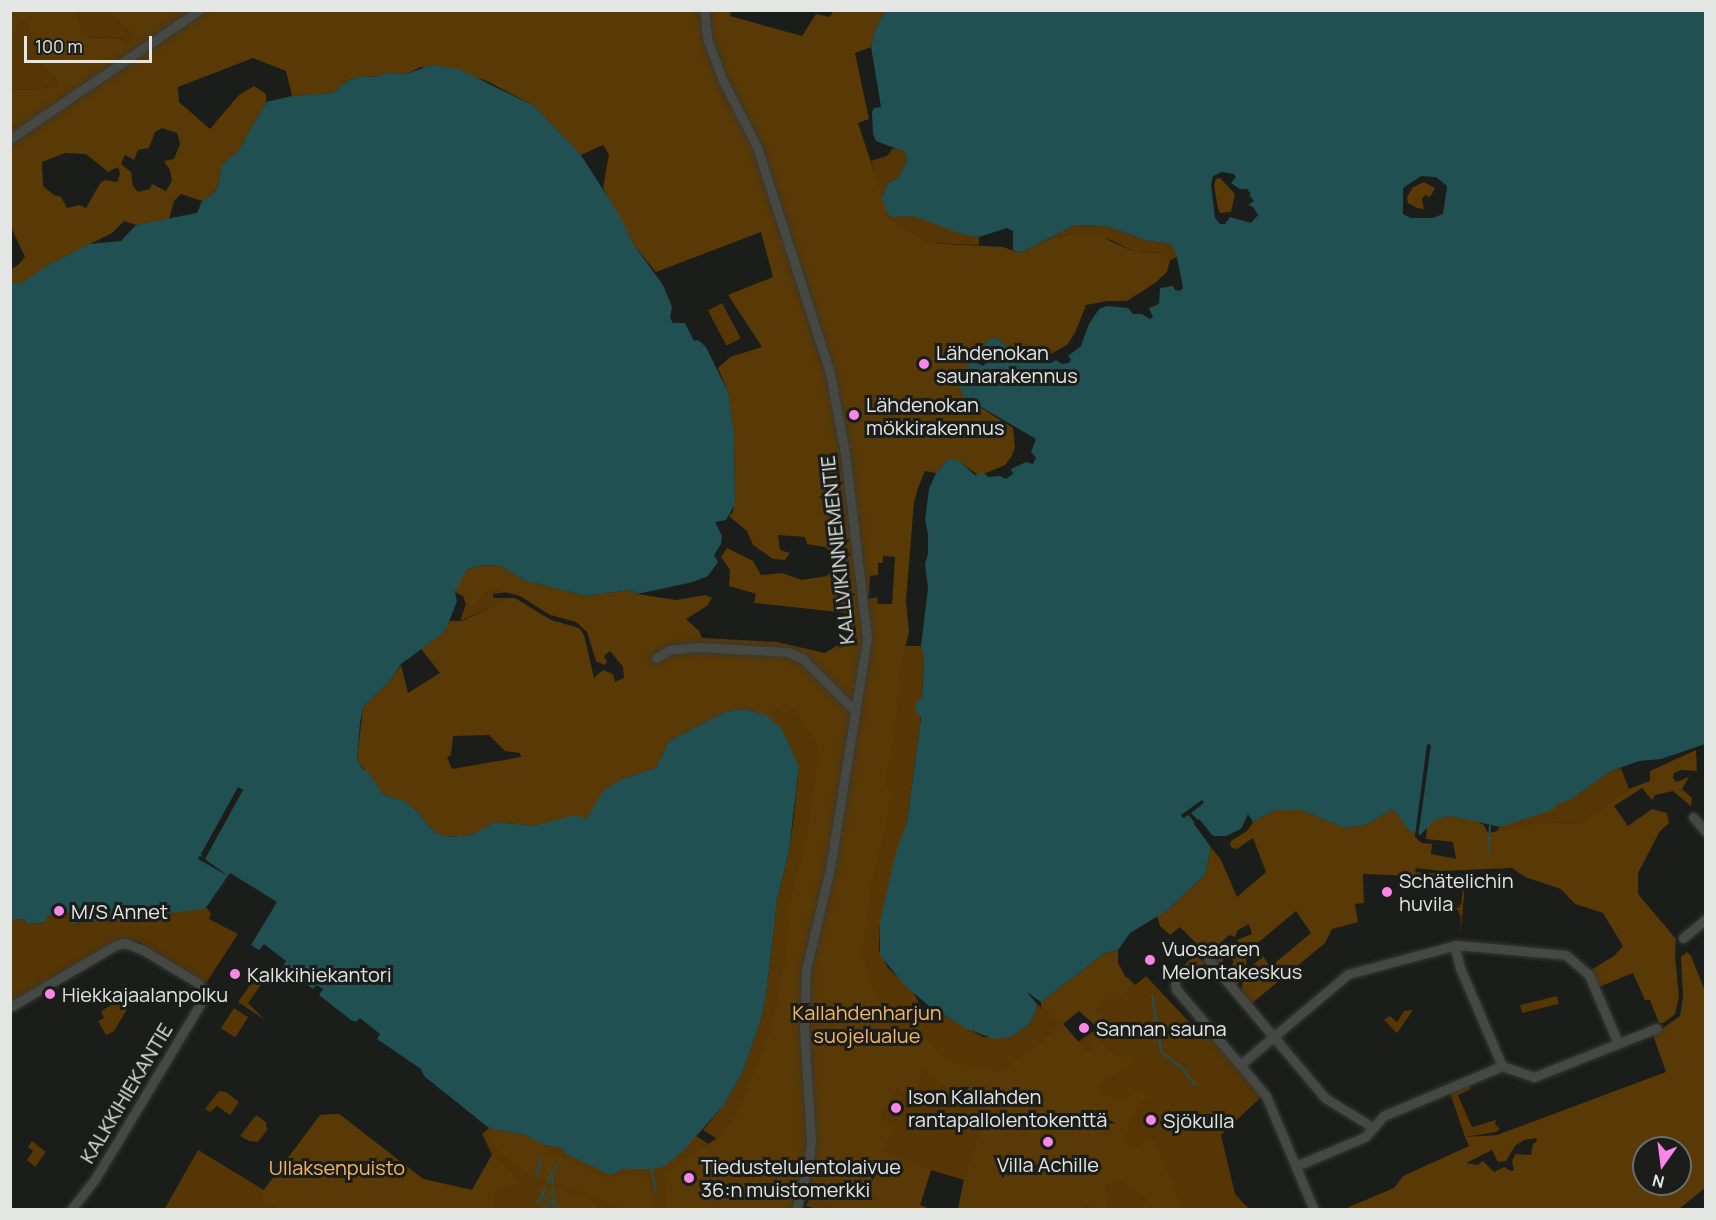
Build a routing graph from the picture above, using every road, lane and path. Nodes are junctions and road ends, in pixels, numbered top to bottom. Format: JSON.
{"nodes":[{"id":1,"x":199,"y":10,"type":"edge"},
{"id":2,"x":704,"y":10,"type":"edge"},
{"id":3,"x":10,"y":139,"type":"edge"},
{"id":4,"x":656,"y":658,"type":"dead end"},
{"id":5,"x":856,"y":712,"type":"junction"},
{"id":6,"x":1693,"y":817,"type":"dead end"},
{"id":7,"x":1706,"y":832,"type":"edge"},
{"id":8,"x":1706,"y":919,"type":"edge"},
{"id":9,"x":1683,"y":938,"type":"dead end"},
{"id":10,"x":1454,"y":945,"type":"junction"},
{"id":11,"x":1208,"y":959,"type":"dead end"},
{"id":12,"x":1175,"y":983,"type":"dead end"},
{"id":13,"x":10,"y":1007,"type":"edge"},
{"id":14,"x":1657,"y":1028,"type":"dead end"},
{"id":15,"x":1273,"y":1037,"type":"junction"},
{"id":16,"x":1618,"y":1043,"type":"junction"},
{"id":17,"x":1240,"y":1065,"type":"junction"},
{"id":18,"x":1502,"y":1066,"type":"junction"},
{"id":19,"x":1374,"y":1128,"type":"junction"},
{"id":20,"x":1296,"y":1166,"type":"junction"},
{"id":21,"x":72,"y":1209,"type":"edge"},
{"id":22,"x":796,"y":1209,"type":"edge"},
{"id":23,"x":1314,"y":1209,"type":"edge"}],
"edges":[{"from":1,"to":3,"type":"street"},
{"from":2,"to":5,"type":"street","name":"KALLVIKINNIEMENTIE"},
{"from":4,"to":5,"type":"street"},
{"from":5,"to":22,"type":"street","name":"KALLVIKINNIEMENTIE"},
{"from":6,"to":7,"type":"street"},
{"from":8,"to":9,"type":"street"},
{"from":10,"to":15,"type":"street"},
{"from":10,"to":16,"type":"street"},
{"from":10,"to":18,"type":"street"},
{"from":11,"to":15,"type":"street"},
{"from":12,"to":17,"type":"street"},
{"from":13,"to":21,"type":"street","name":"KALKKIHIEKANTIE"},
{"from":14,"to":16,"type":"street"},
{"from":15,"to":17,"type":"street"},
{"from":15,"to":19,"type":"street"},
{"from":16,"to":18,"type":"street"},
{"from":17,"to":20,"type":"street"},
{"from":18,"to":19,"type":"street"},
{"from":19,"to":20,"type":"street"},
{"from":20,"to":23,"type":"street"}]}
